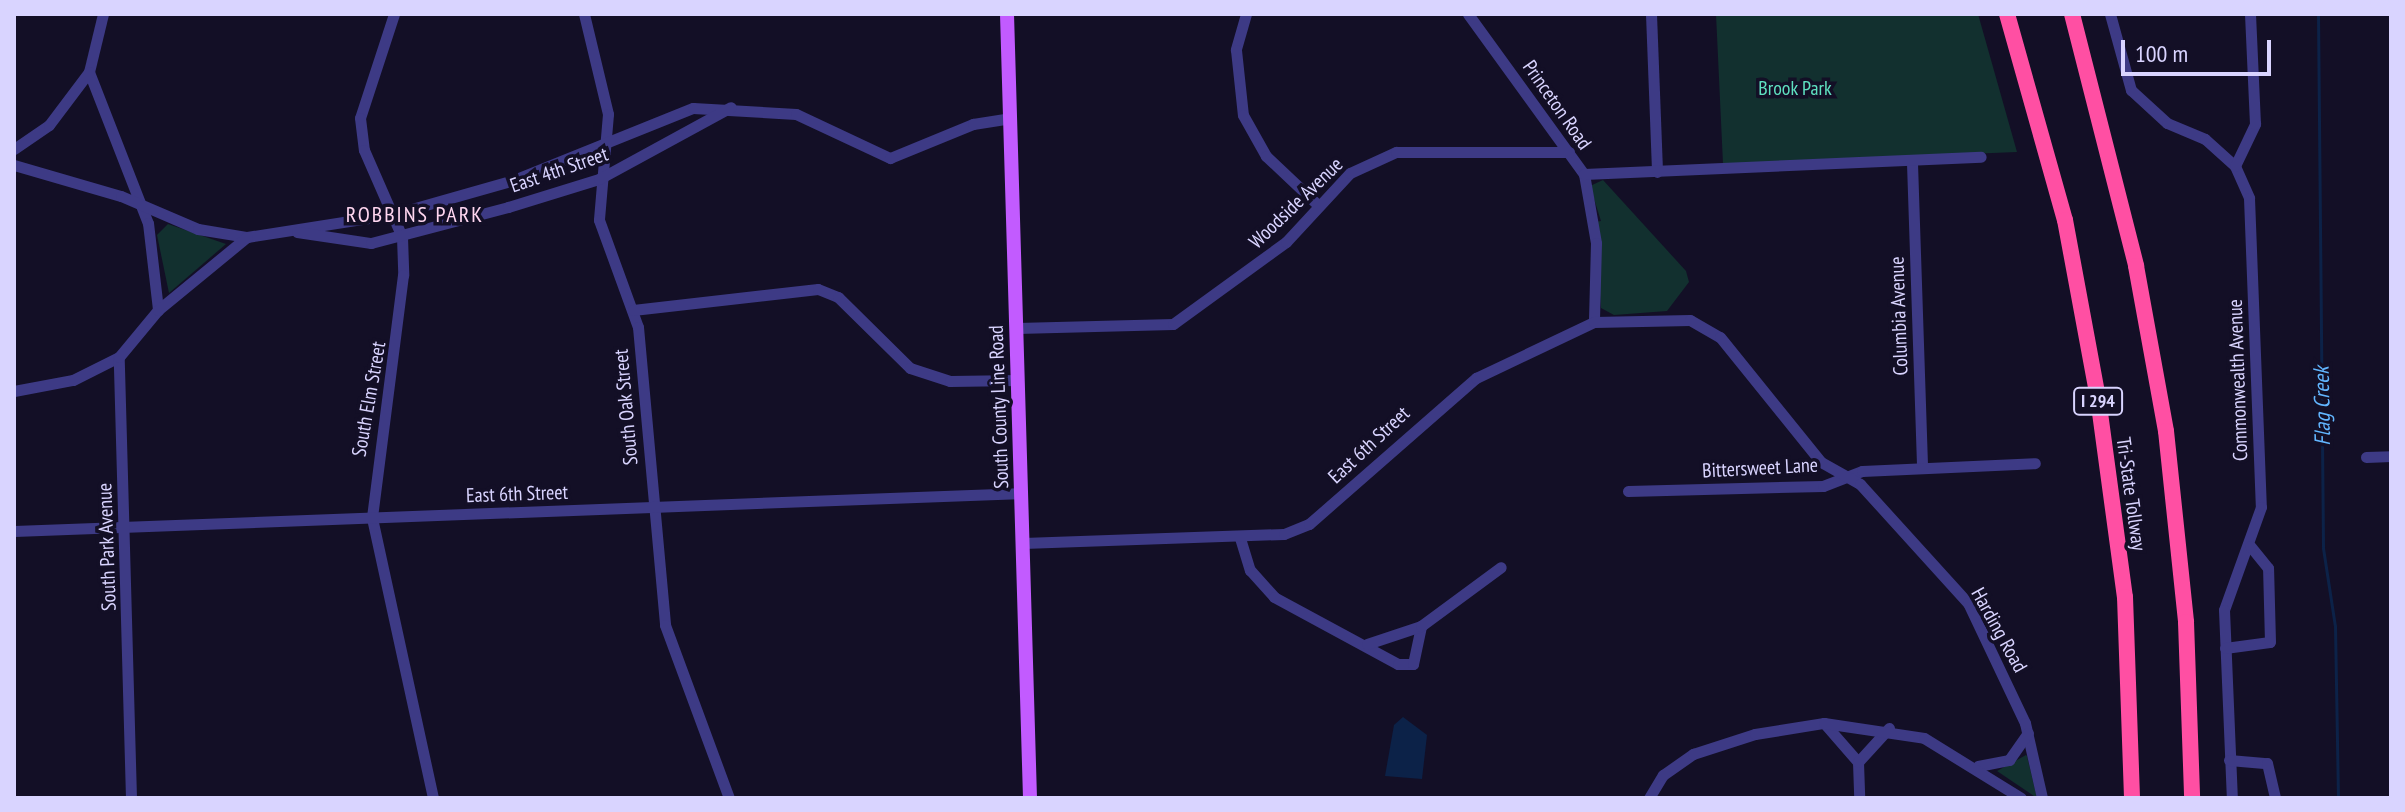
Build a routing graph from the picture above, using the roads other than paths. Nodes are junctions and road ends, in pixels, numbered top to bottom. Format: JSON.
{"nodes":[{"id":1,"x":103,"y":14,"type":"edge"},
{"id":2,"x":394,"y":14,"type":"edge"},
{"id":3,"x":584,"y":14,"type":"edge"},
{"id":4,"x":1007,"y":14,"type":"edge"},
{"id":5,"x":1246,"y":14,"type":"edge"},
{"id":6,"x":1468,"y":14,"type":"edge"},
{"id":7,"x":1651,"y":14,"type":"edge"},
{"id":8,"x":2007,"y":14,"type":"edge"},
{"id":9,"x":2072,"y":14,"type":"edge"},
{"id":10,"x":2110,"y":14,"type":"edge"},
{"id":11,"x":2250,"y":14,"type":"edge"},
{"id":12,"x":89,"y":72,"type":"junction"},
{"id":13,"x":733,"y":105,"type":"junction"},
{"id":14,"x":1010,"y":118,"type":"junction"},
{"id":15,"x":607,"y":142,"type":"junction"},
{"id":16,"x":14,"y":149,"type":"edge"},
{"id":17,"x":1569,"y":152,"type":"junction"},
{"id":18,"x":1981,"y":157,"type":"dead end"},
{"id":19,"x":1912,"y":163,"type":"junction"},
{"id":20,"x":14,"y":165,"type":"edge"},
{"id":21,"x":2235,"y":166,"type":"junction"},
{"id":22,"x":1657,"y":172,"type":"junction"},
{"id":23,"x":1584,"y":174,"type":"junction"},
{"id":24,"x":599,"y":179,"type":"junction"},
{"id":25,"x":142,"y":205,"type":"junction"},
{"id":26,"x":1318,"y":205,"type":"junction"},
{"id":27,"x":394,"y":214,"type":"junction"},
{"id":28,"x":292,"y":230,"type":"junction"},
{"id":29,"x":247,"y":237,"type":"junction"},
{"id":30,"x":402,"y":237,"type":"junction"},
{"id":31,"x":158,"y":310,"type":"junction"},
{"id":32,"x":633,"y":310,"type":"junction"},
{"id":33,"x":1594,"y":322,"type":"junction"},
{"id":34,"x":1017,"y":328,"type":"junction"},
{"id":35,"x":119,"y":357,"type":"junction"},
{"id":36,"x":1018,"y":380,"type":"junction"},
{"id":37,"x":14,"y":391,"type":"edge"},
{"id":38,"x":2391,"y":456,"type":"edge"},
{"id":39,"x":2366,"y":457,"type":"dead end"},
{"id":40,"x":2035,"y":463,"type":"dead end"},
{"id":41,"x":1922,"y":467,"type":"junction"},
{"id":42,"x":1842,"y":474,"type":"junction"},
{"id":43,"x":1628,"y":491,"type":"dead end"},
{"id":44,"x":1021,"y":493,"type":"junction"},
{"id":45,"x":652,"y":507,"type":"junction"},
{"id":46,"x":372,"y":518,"type":"junction"},
{"id":47,"x":125,"y":527,"type":"junction"},
{"id":48,"x":14,"y":531,"type":"edge"},
{"id":49,"x":1240,"y":538,"type":"junction"},
{"id":50,"x":1023,"y":543,"type":"junction"},
{"id":51,"x":2250,"y":546,"type":"junction"},
{"id":52,"x":1501,"y":567,"type":"dead end"},
{"id":53,"x":1421,"y":626,"type":"junction"},
{"id":54,"x":1367,"y":644,"type":"junction"},
{"id":55,"x":2225,"y":648,"type":"junction"},
{"id":56,"x":1824,"y":723,"type":"junction"},
{"id":57,"x":1889,"y":728,"type":"junction"},
{"id":58,"x":2028,"y":733,"type":"junction"},
{"id":59,"x":2229,"y":760,"type":"junction"},
{"id":60,"x":1858,"y":762,"type":"junction"},
{"id":61,"x":1978,"y":766,"type":"junction"},
{"id":62,"x":131,"y":798,"type":"edge"},
{"id":63,"x":433,"y":798,"type":"edge"},
{"id":64,"x":729,"y":798,"type":"edge"},
{"id":65,"x":1030,"y":798,"type":"edge"},
{"id":66,"x":1649,"y":798,"type":"edge"},
{"id":67,"x":1859,"y":798,"type":"edge"},
{"id":68,"x":2021,"y":798,"type":"edge"},
{"id":69,"x":2042,"y":798,"type":"edge"},
{"id":70,"x":2132,"y":798,"type":"edge"},
{"id":71,"x":2192,"y":798,"type":"edge"},
{"id":72,"x":2232,"y":798,"type":"edge"},
{"id":73,"x":2275,"y":798,"type":"edge"}],
"edges":[{"from":1,"to":12,"type":"street"},
{"from":2,"to":27,"type":"street","name":"South Elm Street"},
{"from":3,"to":15,"type":"street","name":"South Oak Street"},
{"from":4,"to":14,"type":"main road","name":"South County Line Road"},
{"from":5,"to":26,"type":"street"},
{"from":6,"to":17,"type":"street","name":"Princeton Road"},
{"from":7,"to":22,"type":"street"},
{"from":8,"to":70,"type":"highway","name":"Tri-State Tollway","number":"I 294"},
{"from":9,"to":71,"type":"highway","name":"Tri-State Tollway"},
{"from":10,"to":21,"type":"street"},
{"from":11,"to":21,"type":"street"},
{"from":12,"to":16,"type":"street"},
{"from":12,"to":25,"type":"street"},
{"from":13,"to":14,"type":"street","name":"East 4th Street"},
{"from":13,"to":15,"type":"street","name":"East 4th Street"},
{"from":13,"to":24,"type":"street","name":"East 4th Street"},
{"from":14,"to":34,"type":"main road","name":"South County Line Road"},
{"from":15,"to":24,"type":"street","name":"South Oak Street"},
{"from":15,"to":27,"type":"street","name":"East 4th Street"},
{"from":17,"to":23,"type":"street","name":"Princeton Road"},
{"from":17,"to":26,"type":"street","name":"Woodside Avenue"},
{"from":18,"to":19,"type":"street"},
{"from":19,"to":22,"type":"street"},
{"from":19,"to":41,"type":"street","name":"Columbia Avenue"},
{"from":20,"to":25,"type":"street","name":"East 4th Street"},
{"from":21,"to":51,"type":"street","name":"Commonwealth Avenue"},
{"from":22,"to":23,"type":"street"},
{"from":23,"to":33,"type":"street","name":"Princeton Road"},
{"from":24,"to":30,"type":"street","name":"East 4th Street"},
{"from":24,"to":32,"type":"street","name":"South Oak Street"},
{"from":25,"to":29,"type":"street","name":"East 4th Street"},
{"from":25,"to":31,"type":"street"},
{"from":26,"to":34,"type":"street","name":"Woodside Avenue"},
{"from":27,"to":28,"type":"street","name":"East 4th Street"},
{"from":27,"to":30,"type":"street","name":"South Elm Street"},
{"from":28,"to":29,"type":"street","name":"East 4th Street"},
{"from":28,"to":30,"type":"street","name":"East 4th Street"},
{"from":29,"to":31,"type":"street"},
{"from":30,"to":46,"type":"street","name":"South Elm Street"},
{"from":31,"to":35,"type":"street"},
{"from":32,"to":36,"type":"street"},
{"from":32,"to":45,"type":"street","name":"South Oak Street"},
{"from":33,"to":42,"type":"street","name":"East 6th Street"},
{"from":33,"to":49,"type":"street","name":"East 6th Street"},
{"from":34,"to":36,"type":"main road","name":"South County Line Road"},
{"from":35,"to":37,"type":"street"},
{"from":35,"to":47,"type":"street","name":"South Park Avenue"},
{"from":36,"to":44,"type":"main road","name":"South County Line Road"},
{"from":38,"to":39,"type":"street"},
{"from":40,"to":41,"type":"street","name":"Bittersweet Lane"},
{"from":41,"to":42,"type":"street","name":"Bittersweet Lane"},
{"from":42,"to":43,"type":"street","name":"Bittersweet Lane"},
{"from":42,"to":58,"type":"street","name":"Harding Road"},
{"from":44,"to":45,"type":"street","name":"East 6th Street"},
{"from":44,"to":50,"type":"main road","name":"South County Line Road"},
{"from":45,"to":46,"type":"street","name":"East 6th Street"},
{"from":45,"to":64,"type":"street","name":"South Oak Street"},
{"from":46,"to":47,"type":"street","name":"East 6th Street"},
{"from":46,"to":63,"type":"street","name":"South Elm Street"},
{"from":47,"to":48,"type":"street","name":"East 6th Street"},
{"from":47,"to":62,"type":"street","name":"South Park Avenue"},
{"from":49,"to":50,"type":"street","name":"East 6th Street"},
{"from":49,"to":54,"type":"street"},
{"from":50,"to":65,"type":"main road","name":"South County Line Road"},
{"from":51,"to":55,"type":"street","name":"Commonwealth Avenue"},
{"from":51,"to":55,"type":"street"},
{"from":52,"to":53,"type":"street"},
{"from":53,"to":54,"type":"street"},
{"from":53,"to":54,"type":"street"},
{"from":55,"to":59,"type":"street","name":"Commonwealth Avenue"},
{"from":56,"to":57,"type":"street"},
{"from":56,"to":60,"type":"street"},
{"from":56,"to":66,"type":"street"},
{"from":57,"to":60,"type":"street"},
{"from":57,"to":61,"type":"street"},
{"from":58,"to":61,"type":"street"},
{"from":58,"to":69,"type":"street","name":"Harding Road"},
{"from":59,"to":72,"type":"street","name":"Commonwealth Avenue"},
{"from":59,"to":73,"type":"street"},
{"from":60,"to":67,"type":"street"},
{"from":61,"to":68,"type":"street"}]}
